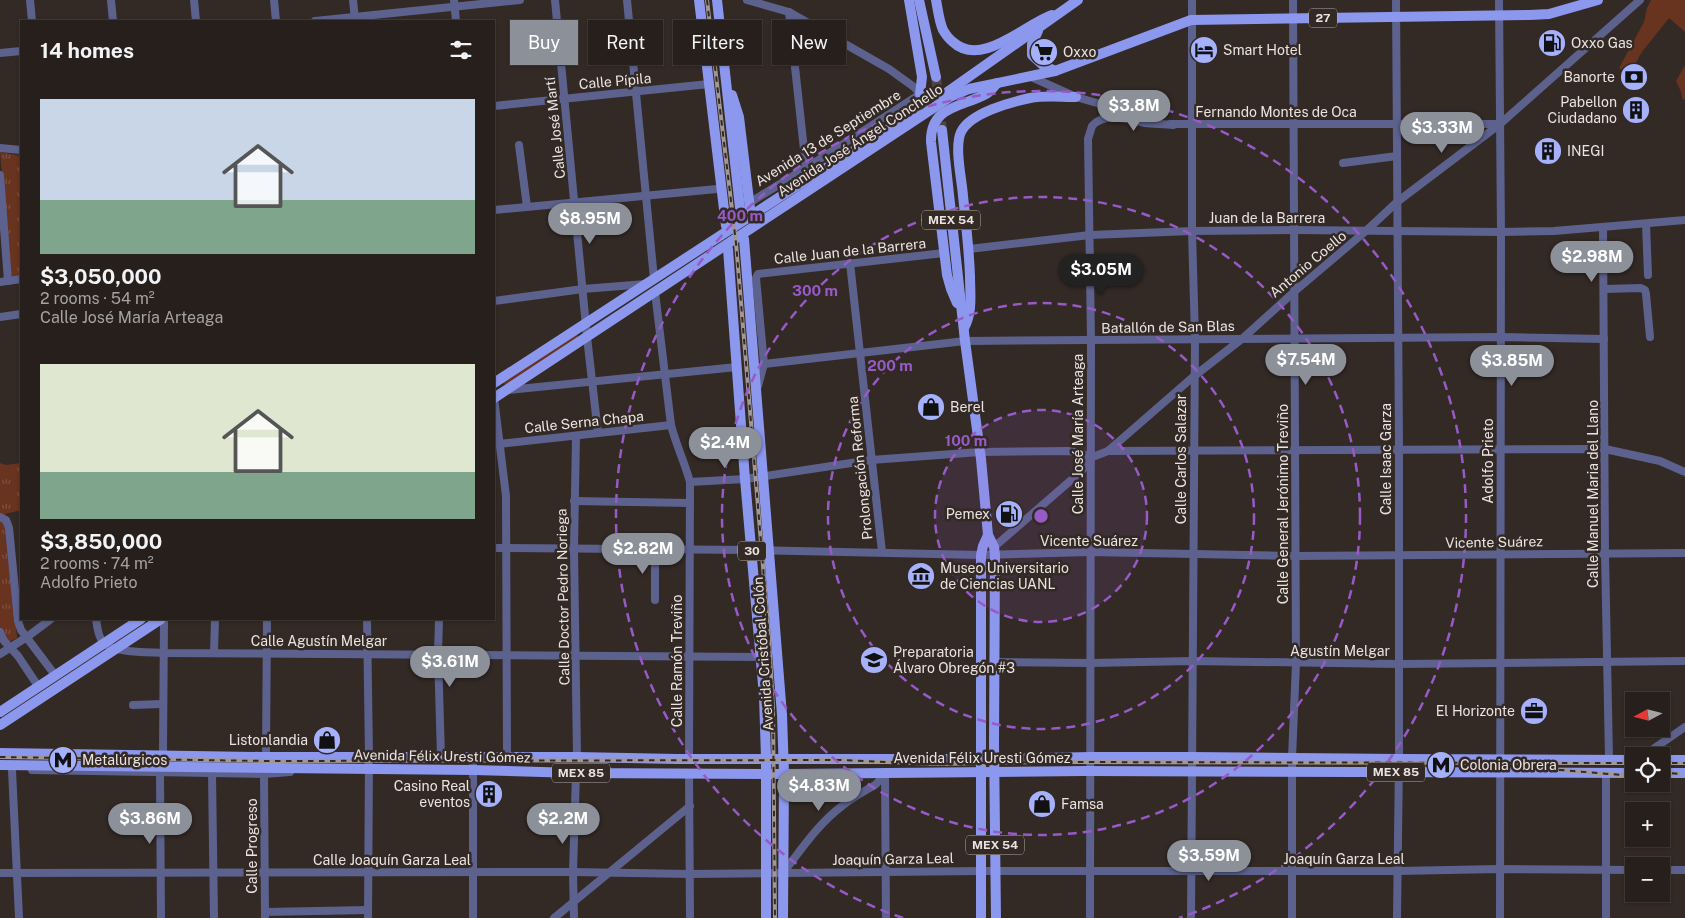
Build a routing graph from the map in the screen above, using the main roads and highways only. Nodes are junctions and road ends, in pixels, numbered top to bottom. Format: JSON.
{"nodes":[{"id":1,"x":699,"y":0,"type":"edge"},
{"id":2,"x":717,"y":0,"type":"edge"},
{"id":3,"x":909,"y":0,"type":"edge"},
{"id":4,"x":919,"y":0,"type":"edge"},
{"id":5,"x":936,"y":0,"type":"edge"},
{"id":6,"x":1078,"y":0,"type":"edge"},
{"id":7,"x":1598,"y":0,"type":"edge"},
{"id":8,"x":1060,"y":12,"type":"junction"},
{"id":9,"x":1040,"y":28,"type":"junction"},
{"id":10,"x":1055,"y":71,"type":"junction"},
{"id":11,"x":936,"y":78,"type":"tunnel mouth"},
{"id":12,"x":726,"y":83,"type":"junction"},
{"id":13,"x":997,"y":83,"type":"junction"},
{"id":14,"x":709,"y":84,"type":"junction"},
{"id":15,"x":920,"y":94,"type":"road end"},
{"id":16,"x":1076,"y":97,"type":"road end"},
{"id":17,"x":942,"y":130,"type":"tunnel mouth"},
{"id":18,"x":746,"y":217,"type":"junction"},
{"id":19,"x":726,"y":226,"type":"dead end"},
{"id":20,"x":721,"y":236,"type":"junction"},
{"id":21,"x":744,"y":239,"type":"dead end"},
{"id":22,"x":726,"y":248,"type":"junction"},
{"id":23,"x":961,"y":311,"type":"junction"},
{"id":24,"x":963,"y":329,"type":"junction"},
{"id":25,"x":495,"y":383,"type":"edge"},
{"id":26,"x":495,"y":385,"type":"edge"},
{"id":27,"x":505,"y":390,"type":"junction"},
{"id":28,"x":495,"y":397,"type":"edge"},
{"id":29,"x":988,"y":536,"type":"junction"},
{"id":30,"x":139,"y":620,"type":"edge"},
{"id":31,"x":160,"y":620,"type":"edge"},
{"id":32,"x":0,"y":712,"type":"edge"},
{"id":33,"x":0,"y":725,"type":"edge"},
{"id":34,"x":0,"y":751,"type":"edge"},
{"id":35,"x":766,"y":758,"type":"junction"},
{"id":36,"x":784,"y":758,"type":"junction"},
{"id":37,"x":981,"y":759,"type":"junction"},
{"id":38,"x":994,"y":760,"type":"junction"},
{"id":39,"x":1625,"y":760,"type":"edge"},
{"id":40,"x":1670,"y":760,"type":"edge"},
{"id":41,"x":1685,"y":760,"type":"edge"},
{"id":42,"x":0,"y":765,"type":"edge"},
{"id":43,"x":980,"y":772,"type":"junction"},
{"id":44,"x":994,"y":772,"type":"junction"},
{"id":45,"x":1625,"y":773,"type":"edge"},
{"id":46,"x":1670,"y":773,"type":"edge"},
{"id":47,"x":1685,"y":773,"type":"edge"},
{"id":48,"x":766,"y":774,"type":"junction"},
{"id":49,"x":784,"y":774,"type":"junction"},
{"id":50,"x":766,"y":918,"type":"edge"},
{"id":51,"x":783,"y":918,"type":"edge"},
{"id":52,"x":981,"y":918,"type":"edge"},
{"id":53,"x":996,"y":918,"type":"edge"}],
"edges":[{"from":1,"to":14,"type":"main road"},
{"from":2,"to":12,"type":"main road"},
{"from":3,"to":15,"type":"main road"},
{"from":4,"to":11,"type":"main road"},
{"from":5,"to":8,"type":"main road"},
{"from":6,"to":8,"type":"main road"},
{"from":7,"to":10,"type":"main road","number":"27"},
{"from":8,"to":9,"type":"main road","name":"Avenida José Ángel Conchello"},
{"from":9,"to":10,"type":"main road"},
{"from":9,"to":18,"type":"main road","name":"Avenida José Ángel Conchello"},
{"from":10,"to":13,"type":"main road","name":"Avenida José Ángel Conchello","number":"27"},
{"from":12,"to":18,"type":"main road"},
{"from":12,"to":18,"type":"main road"},
{"from":13,"to":22,"type":"main road","name":"Avenida José Ángel Conchello","number":"27"},
{"from":13,"to":23,"type":"main road"},
{"from":14,"to":19,"type":"main road"},
{"from":14,"to":20,"type":"main road"},
{"from":16,"to":24,"type":"main road"},
{"from":17,"to":23,"type":"main road","number":"MEX 54"},
{"from":18,"to":20,"type":"main road","name":"Avenida José Ángel Conchello"},
{"from":20,"to":25,"type":"main road","name":"Avenida José Ángel Conchello"},
{"from":21,"to":36,"type":"main road","name":"Avenida Cristóbal Colón","number":"30"},
{"from":22,"to":27,"type":"main road","name":"Avenida José Ángel Conchello","number":"27"},
{"from":22,"to":35,"type":"main road","name":"Avenida Cristóbal Colón","number":"30"},
{"from":23,"to":24,"type":"main road","number":"MEX 54"},
{"from":24,"to":29,"type":"main road","number":"MEX 54"},
{"from":26,"to":27,"type":"main road"},
{"from":27,"to":28,"type":"main road","name":"Avenida José Ángel Conchello","number":"27"},
{"from":29,"to":37,"type":"main road","number":"MEX 54"},
{"from":29,"to":38,"type":"main road","number":"MEX 54"},
{"from":30,"to":32,"type":"main road"},
{"from":31,"to":33,"type":"main road"},
{"from":34,"to":35,"type":"main road","name":"Avenida Félix Uresti Gómez","number":"MEX 85"},
{"from":35,"to":36,"type":"main road","name":"Avenida Félix Uresti Gómez","number":"MEX 85"},
{"from":35,"to":48,"type":"main road","name":"Avenida Cristóbal Colón","number":"30"},
{"from":36,"to":37,"type":"main road","name":"Avenida Félix Uresti Gómez","number":"MEX 85"},
{"from":36,"to":49,"type":"main road","name":"Avenida Cristóbal Colón","number":"30"},
{"from":37,"to":38,"type":"main road","name":"Avenida Félix Uresti Gómez","number":"MEX 85"},
{"from":37,"to":43,"type":"main road","number":"MEX 54"},
{"from":38,"to":39,"type":"main road","name":"Avenida Félix Uresti Gómez","number":"MEX 85"},
{"from":38,"to":44,"type":"main road","number":"MEX 54"},
{"from":40,"to":41,"type":"main road"},
{"from":42,"to":48,"type":"main road","name":"Avenida Félix Uresti Gómez","number":"MEX 85"},
{"from":43,"to":44,"type":"main road","name":"Avenida Félix Uresti Gómez"},
{"from":43,"to":49,"type":"main road","name":"Avenida Félix Uresti Gómez","number":"MEX 85"},
{"from":43,"to":52,"type":"main road","number":"MEX 54"},
{"from":44,"to":45,"type":"main road","name":"Avenida Félix Uresti Gómez","number":"MEX 85"},
{"from":44,"to":53,"type":"main road","number":"MEX 54"},
{"from":46,"to":47,"type":"main road"},
{"from":48,"to":49,"type":"main road","name":"Avenida Félix Uresti Gómez","number":"MEX 85"},
{"from":48,"to":50,"type":"main road","name":"Avenida Cristóbal Colón","number":"30"},
{"from":49,"to":51,"type":"main road","name":"Avenida Cristóbal Colón","number":"30"}]}
